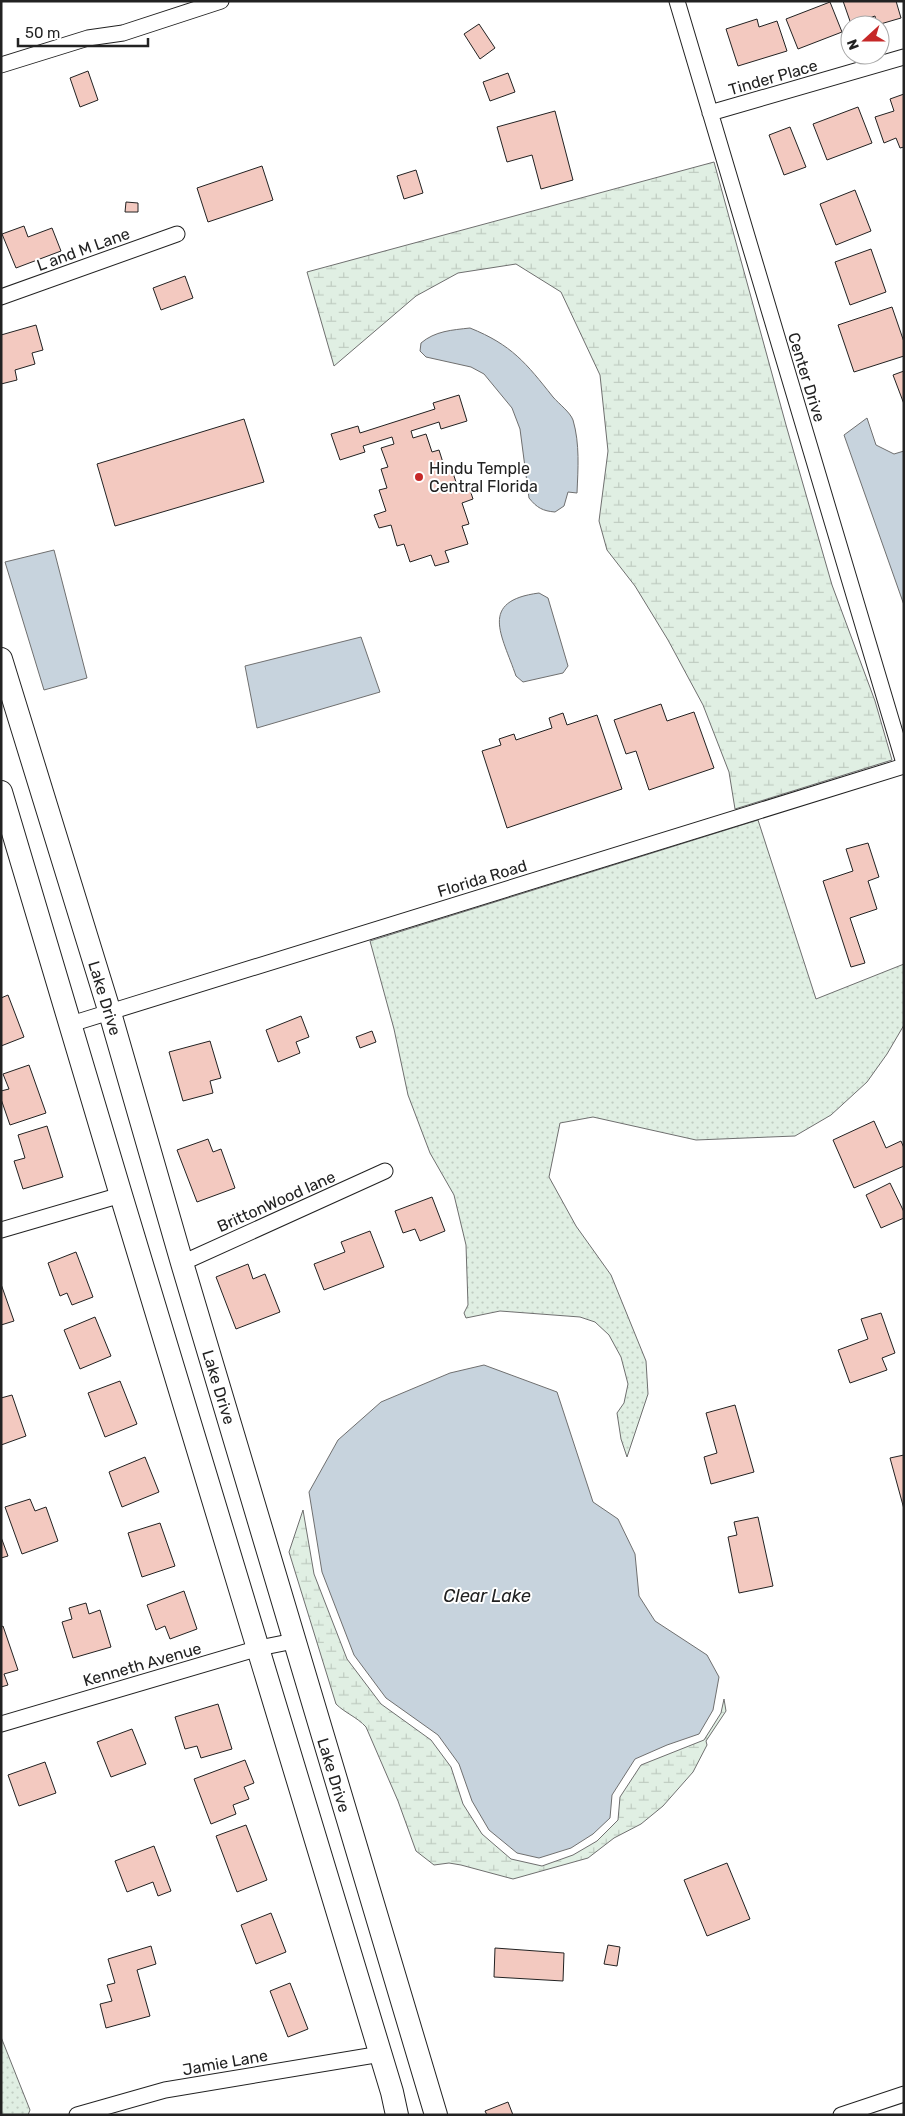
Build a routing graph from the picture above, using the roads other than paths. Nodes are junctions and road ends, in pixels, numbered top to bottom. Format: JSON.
{"nodes":[{"id":1,"x":221,"y":1,"type":"edge"},
{"id":2,"x":677,"y":1,"type":"edge"},
{"id":3,"x":904,"y":57,"type":"edge"},
{"id":4,"x":1,"y":65,"type":"edge"},
{"id":5,"x":710,"y":113,"type":"junction"},
{"id":6,"x":177,"y":234,"type":"dead end"},
{"id":7,"x":1,"y":297,"type":"edge"},
{"id":8,"x":1,"y":659,"type":"edge"},
{"id":9,"x":904,"y":764,"type":"edge"},
{"id":10,"x":1,"y":792,"type":"edge"},
{"id":11,"x":110,"y":1013,"type":"junction"},
{"id":12,"x":71,"y":1024,"type":"junction"},
{"id":13,"x":385,"y":1171,"type":"dead end"},
{"id":14,"x":121,"y":1194,"type":"junction"},
{"id":15,"x":1,"y":1230,"type":"edge"},
{"id":16,"x":182,"y":1263,"type":"junction"},
{"id":17,"x":294,"y":1641,"type":"junction"},
{"id":18,"x":258,"y":1648,"type":"junction"},
{"id":19,"x":1,"y":1724,"type":"edge"},
{"id":20,"x":381,"y":2054,"type":"junction"},
{"id":21,"x":904,"y":2094,"type":"edge"},
{"id":22,"x":77,"y":2115,"type":"edge"},
{"id":23,"x":397,"y":2115,"type":"edge"},
{"id":24,"x":436,"y":2115,"type":"edge"},
{"id":25,"x":841,"y":2115,"type":"edge"}],
"edges":[{"from":1,"to":4,"type":"street"},
{"from":2,"to":5,"type":"street","name":"Center Drive"},
{"from":3,"to":5,"type":"street","name":"Tinder Place"},
{"from":5,"to":9,"type":"street","name":"Center Drive"},
{"from":6,"to":7,"type":"street","name":"L and M Lane"},
{"from":8,"to":11,"type":"main road","name":"Lake Drive"},
{"from":9,"to":11,"type":"street","name":"Florida Road"},
{"from":10,"to":12,"type":"main road"},
{"from":11,"to":12,"type":"street","name":"Florida Road"},
{"from":11,"to":16,"type":"main road","name":"Lake Drive"},
{"from":12,"to":14,"type":"main road"},
{"from":13,"to":16,"type":"street","name":"BrittonWood lane"},
{"from":14,"to":15,"type":"street"},
{"from":14,"to":18,"type":"main road"},
{"from":16,"to":17,"type":"main road","name":"Lake Drive"},
{"from":17,"to":18,"type":"street","name":"Kenneth Avenue"},
{"from":17,"to":24,"type":"main road","name":"Lake Drive"},
{"from":18,"to":19,"type":"street","name":"Kenneth Avenue"},
{"from":18,"to":20,"type":"main road"},
{"from":20,"to":22,"type":"street","name":"Jamie Lane"},
{"from":20,"to":23,"type":"main road"},
{"from":21,"to":25,"type":"street"}]}
